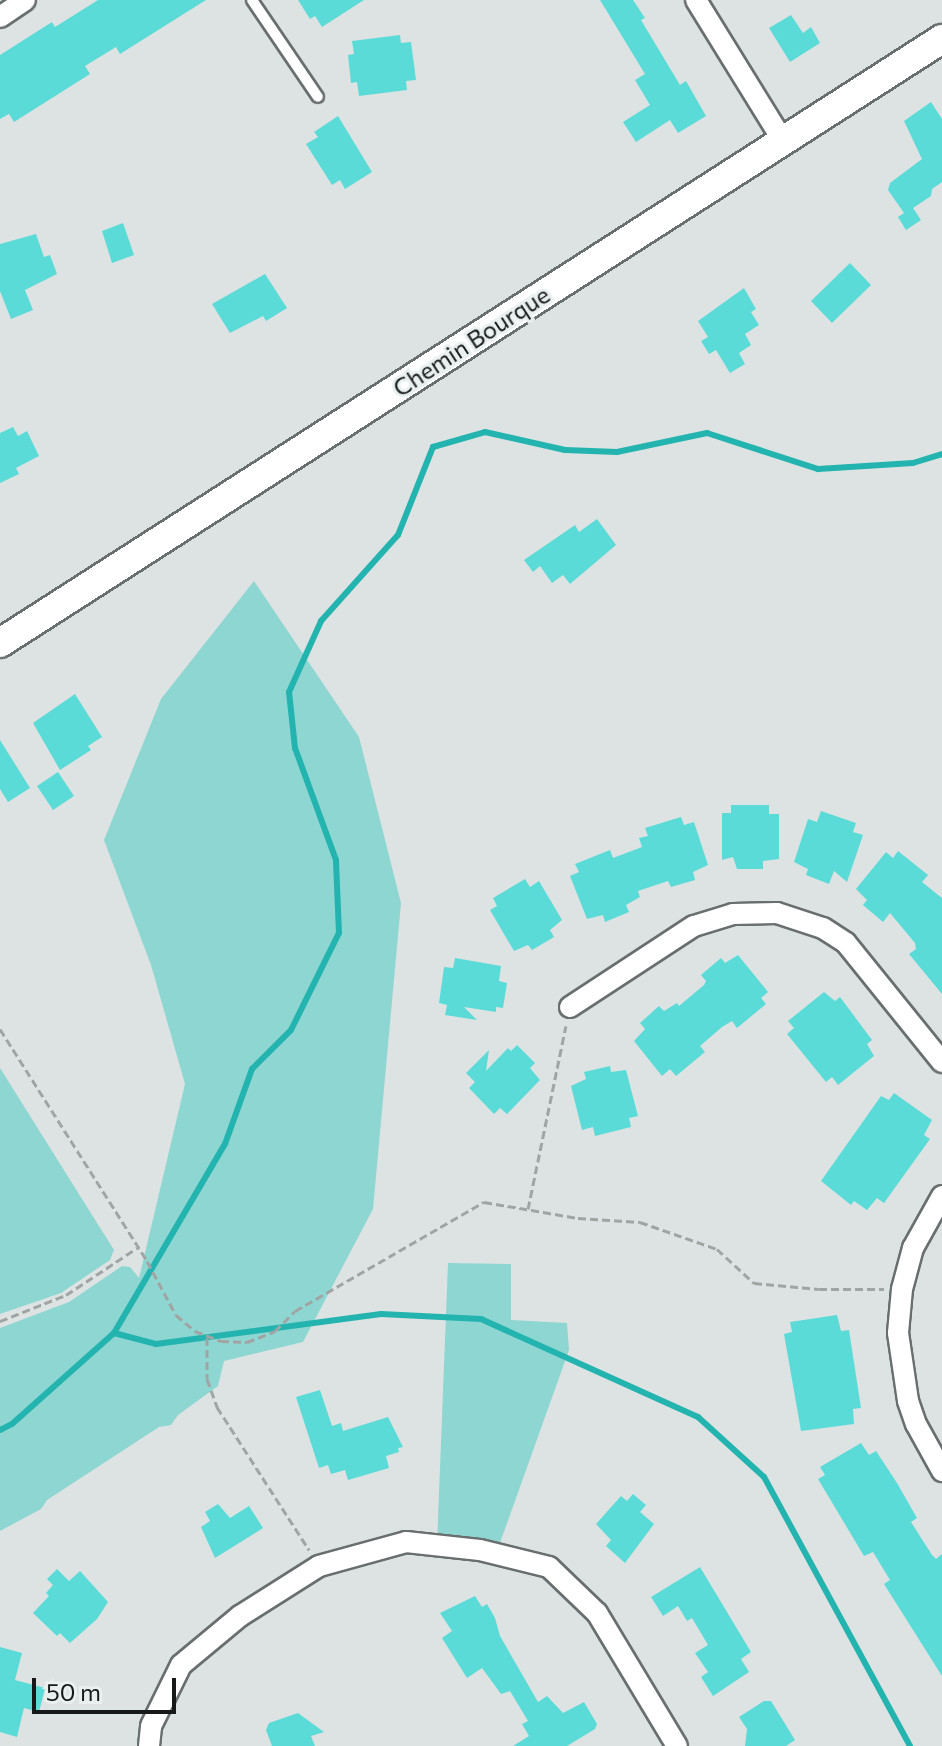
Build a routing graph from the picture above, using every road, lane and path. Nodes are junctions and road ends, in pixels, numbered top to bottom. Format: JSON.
{"nodes":[{"id":1,"x":25,"y":0,"type":"edge"},
{"id":2,"x":252,"y":0,"type":"edge"},
{"id":3,"x":696,"y":0,"type":"edge"},
{"id":4,"x":0,"y":17,"type":"edge"},
{"id":5,"x":942,"y":39,"type":"edge"},
{"id":6,"x":318,"y":97,"type":"dead end"},
{"id":7,"x":783,"y":141,"type":"junction"},
{"id":8,"x":0,"y":643,"type":"edge"},
{"id":9,"x":570,"y":1007,"type":"joint"},
{"id":10,"x":0,"y":1029,"type":"edge"},
{"id":11,"x":942,"y":1062,"type":"edge"},
{"id":12,"x":942,"y":1196,"type":"edge"},
{"id":13,"x":528,"y":1209,"type":"junction"},
{"id":14,"x":137,"y":1248,"type":"junction"},
{"id":15,"x":902,"y":1289,"type":"junction"},
{"id":16,"x":0,"y":1321,"type":"edge"},
{"id":17,"x":207,"y":1337,"type":"junction"},
{"id":18,"x":942,"y":1471,"type":"edge"},
{"id":19,"x":319,"y":1566,"type":"junction"},
{"id":20,"x":149,"y":1746,"type":"edge"},
{"id":21,"x":677,"y":1746,"type":"edge"}],
"edges":[{"from":1,"to":4,"type":"street"},
{"from":2,"to":6,"type":"lane"},
{"from":3,"to":7,"type":"street"},
{"from":5,"to":7,"type":"street","name":"Chemin Bourque"},
{"from":7,"to":8,"type":"street","name":"Chemin Bourque"},
{"from":9,"to":11,"type":"street"},
{"from":9,"to":13,"type":"path"},
{"from":10,"to":14,"type":"path"},
{"from":12,"to":15,"type":"street"},
{"from":13,"to":15,"type":"path"},
{"from":13,"to":17,"type":"path"},
{"from":14,"to":16,"type":"path"},
{"from":14,"to":17,"type":"path"},
{"from":15,"to":18,"type":"street"},
{"from":17,"to":19,"type":"path"},
{"from":19,"to":20,"type":"street"},
{"from":19,"to":21,"type":"street"}]}
